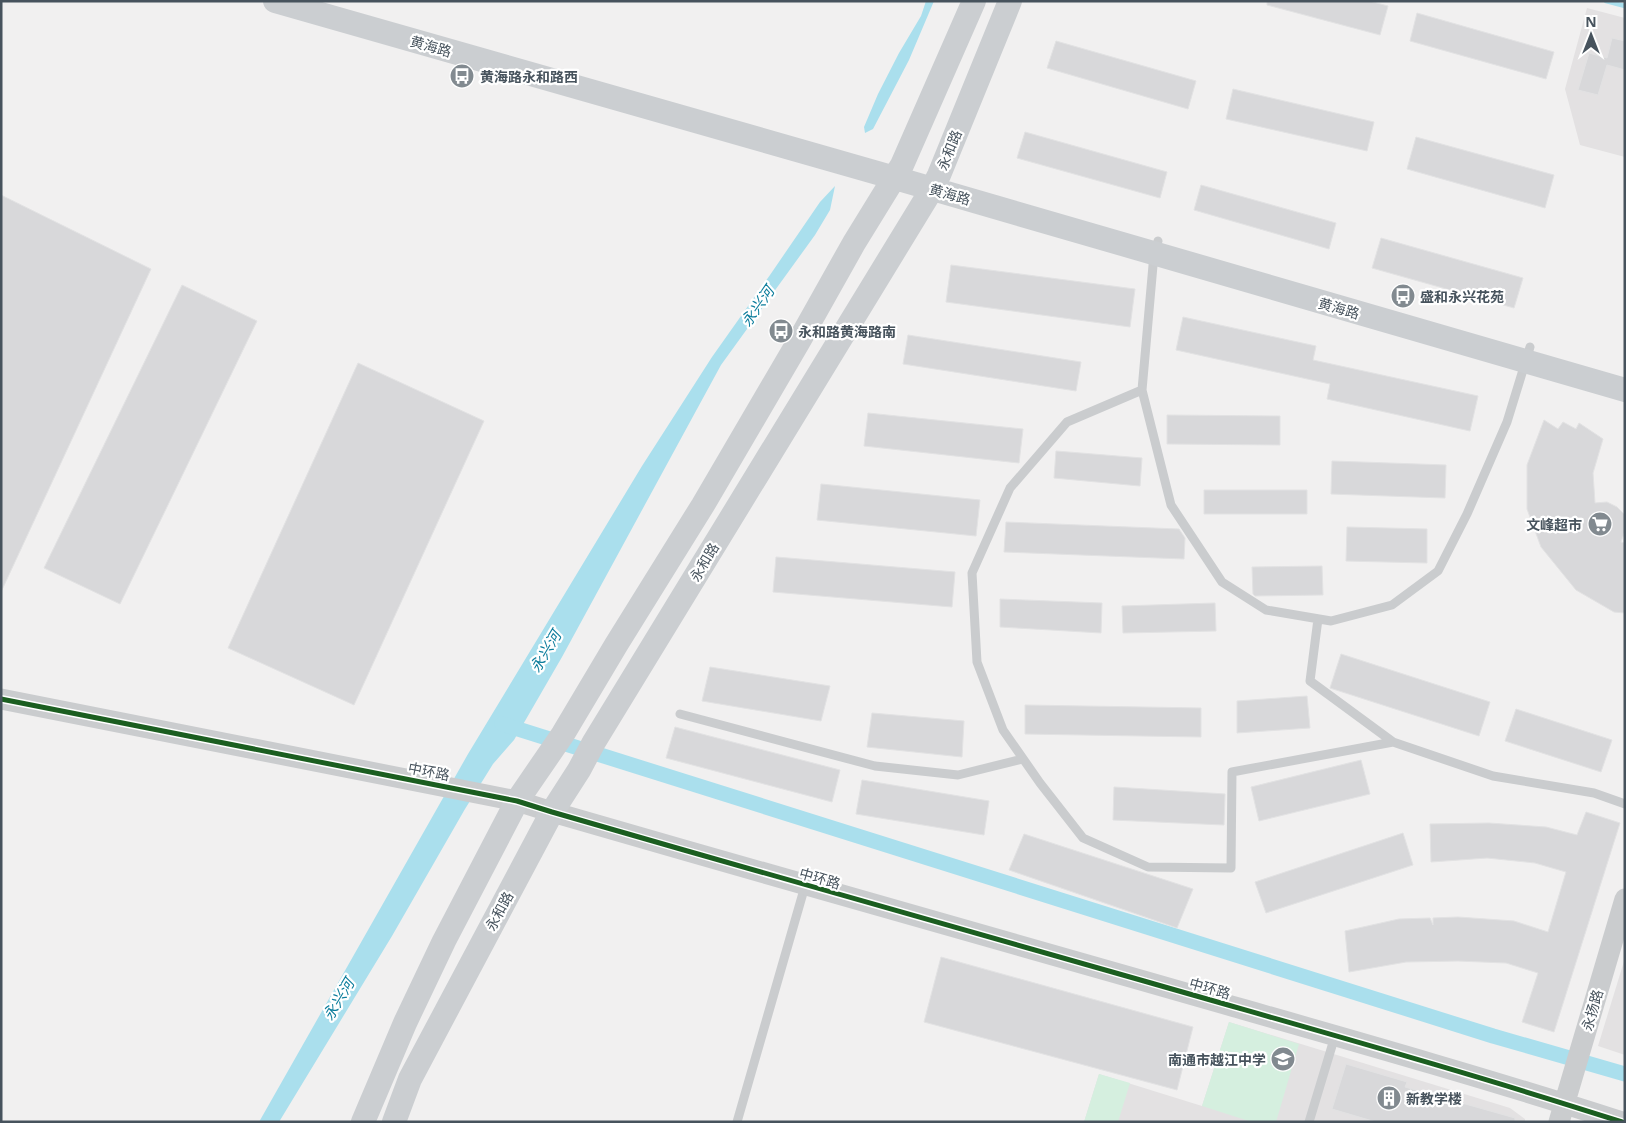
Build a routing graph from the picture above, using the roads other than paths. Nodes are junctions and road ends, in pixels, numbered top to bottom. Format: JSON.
{"nodes":[{"id":1,"x":274,"y":1,"type":"edge"},
{"id":2,"x":322,"y":1,"type":"edge"},
{"id":3,"x":974,"y":1,"type":"edge"},
{"id":4,"x":1010,"y":1,"type":"edge"},
{"id":5,"x":898,"y":172,"type":"junction"},
{"id":6,"x":936,"y":182,"type":"junction"},
{"id":7,"x":1156,"y":247,"type":"junction"},
{"id":8,"x":1528,"y":354,"type":"junction"},
{"id":9,"x":1625,"y":374,"type":"edge"},
{"id":10,"x":1142,"y":390,"type":"junction"},
{"id":11,"x":1625,"y":390,"type":"edge"},
{"id":12,"x":1318,"y":619,"type":"junction"},
{"id":13,"x":1,"y":699,"type":"edge"},
{"id":14,"x":680,"y":714,"type":"dead end"},
{"id":15,"x":1392,"y":742,"type":"junction"},
{"id":16,"x":1023,"y":759,"type":"junction"},
{"id":17,"x":517,"y":801,"type":"junction"},
{"id":18,"x":1625,"y":804,"type":"edge"},
{"id":19,"x":552,"y":812,"type":"junction"},
{"id":20,"x":805,"y":886,"type":"junction"},
{"id":21,"x":1625,"y":899,"type":"edge"},
{"id":22,"x":1335,"y":1035,"type":"junction"},
{"id":23,"x":1563,"y":1105,"type":"edge"},
{"id":24,"x":363,"y":1122,"type":"edge"},
{"id":25,"x":394,"y":1122,"type":"edge"},
{"id":26,"x":737,"y":1122,"type":"edge"},
{"id":27,"x":1309,"y":1122,"type":"edge"},
{"id":28,"x":1622,"y":1122,"type":"edge"}],
"edges":[{"from":1,"to":5,"type":"main road","name":"黄海路"},
{"from":2,"to":5,"type":"main road","name":"黄海路"},
{"from":3,"to":5,"type":"main road"},
{"from":4,"to":6,"type":"main road","name":"永和路"},
{"from":5,"to":6,"type":"main road","name":"黄海路"},
{"from":5,"to":17,"type":"main road"},
{"from":6,"to":7,"type":"main road","name":"黄海路"},
{"from":6,"to":19,"type":"main road","name":"永和路"},
{"from":7,"to":8,"type":"main road","name":"黄海路"},
{"from":7,"to":10,"type":"lane"},
{"from":8,"to":9,"type":"main road","name":"黄海路"},
{"from":8,"to":11,"type":"main road","name":"黄海路"},
{"from":8,"to":12,"type":"lane"},
{"from":10,"to":12,"type":"lane"},
{"from":10,"to":16,"type":"lane"},
{"from":12,"to":15,"type":"lane"},
{"from":13,"to":17,"type":"street","name":"中环路"},
{"from":14,"to":16,"type":"lane"},
{"from":15,"to":16,"type":"lane"},
{"from":15,"to":18,"type":"lane"},
{"from":17,"to":19,"type":"street","name":"中环路"},
{"from":17,"to":24,"type":"main road"},
{"from":19,"to":20,"type":"street","name":"中环路"},
{"from":19,"to":25,"type":"main road","name":"永和路"},
{"from":20,"to":22,"type":"street","name":"中环路"},
{"from":20,"to":26,"type":"lane"},
{"from":21,"to":23,"type":"street","name":"永扬路"},
{"from":22,"to":23,"type":"street","name":"中环路"},
{"from":22,"to":27,"type":"lane"},
{"from":23,"to":28,"type":"street","name":"中环路"}]}
